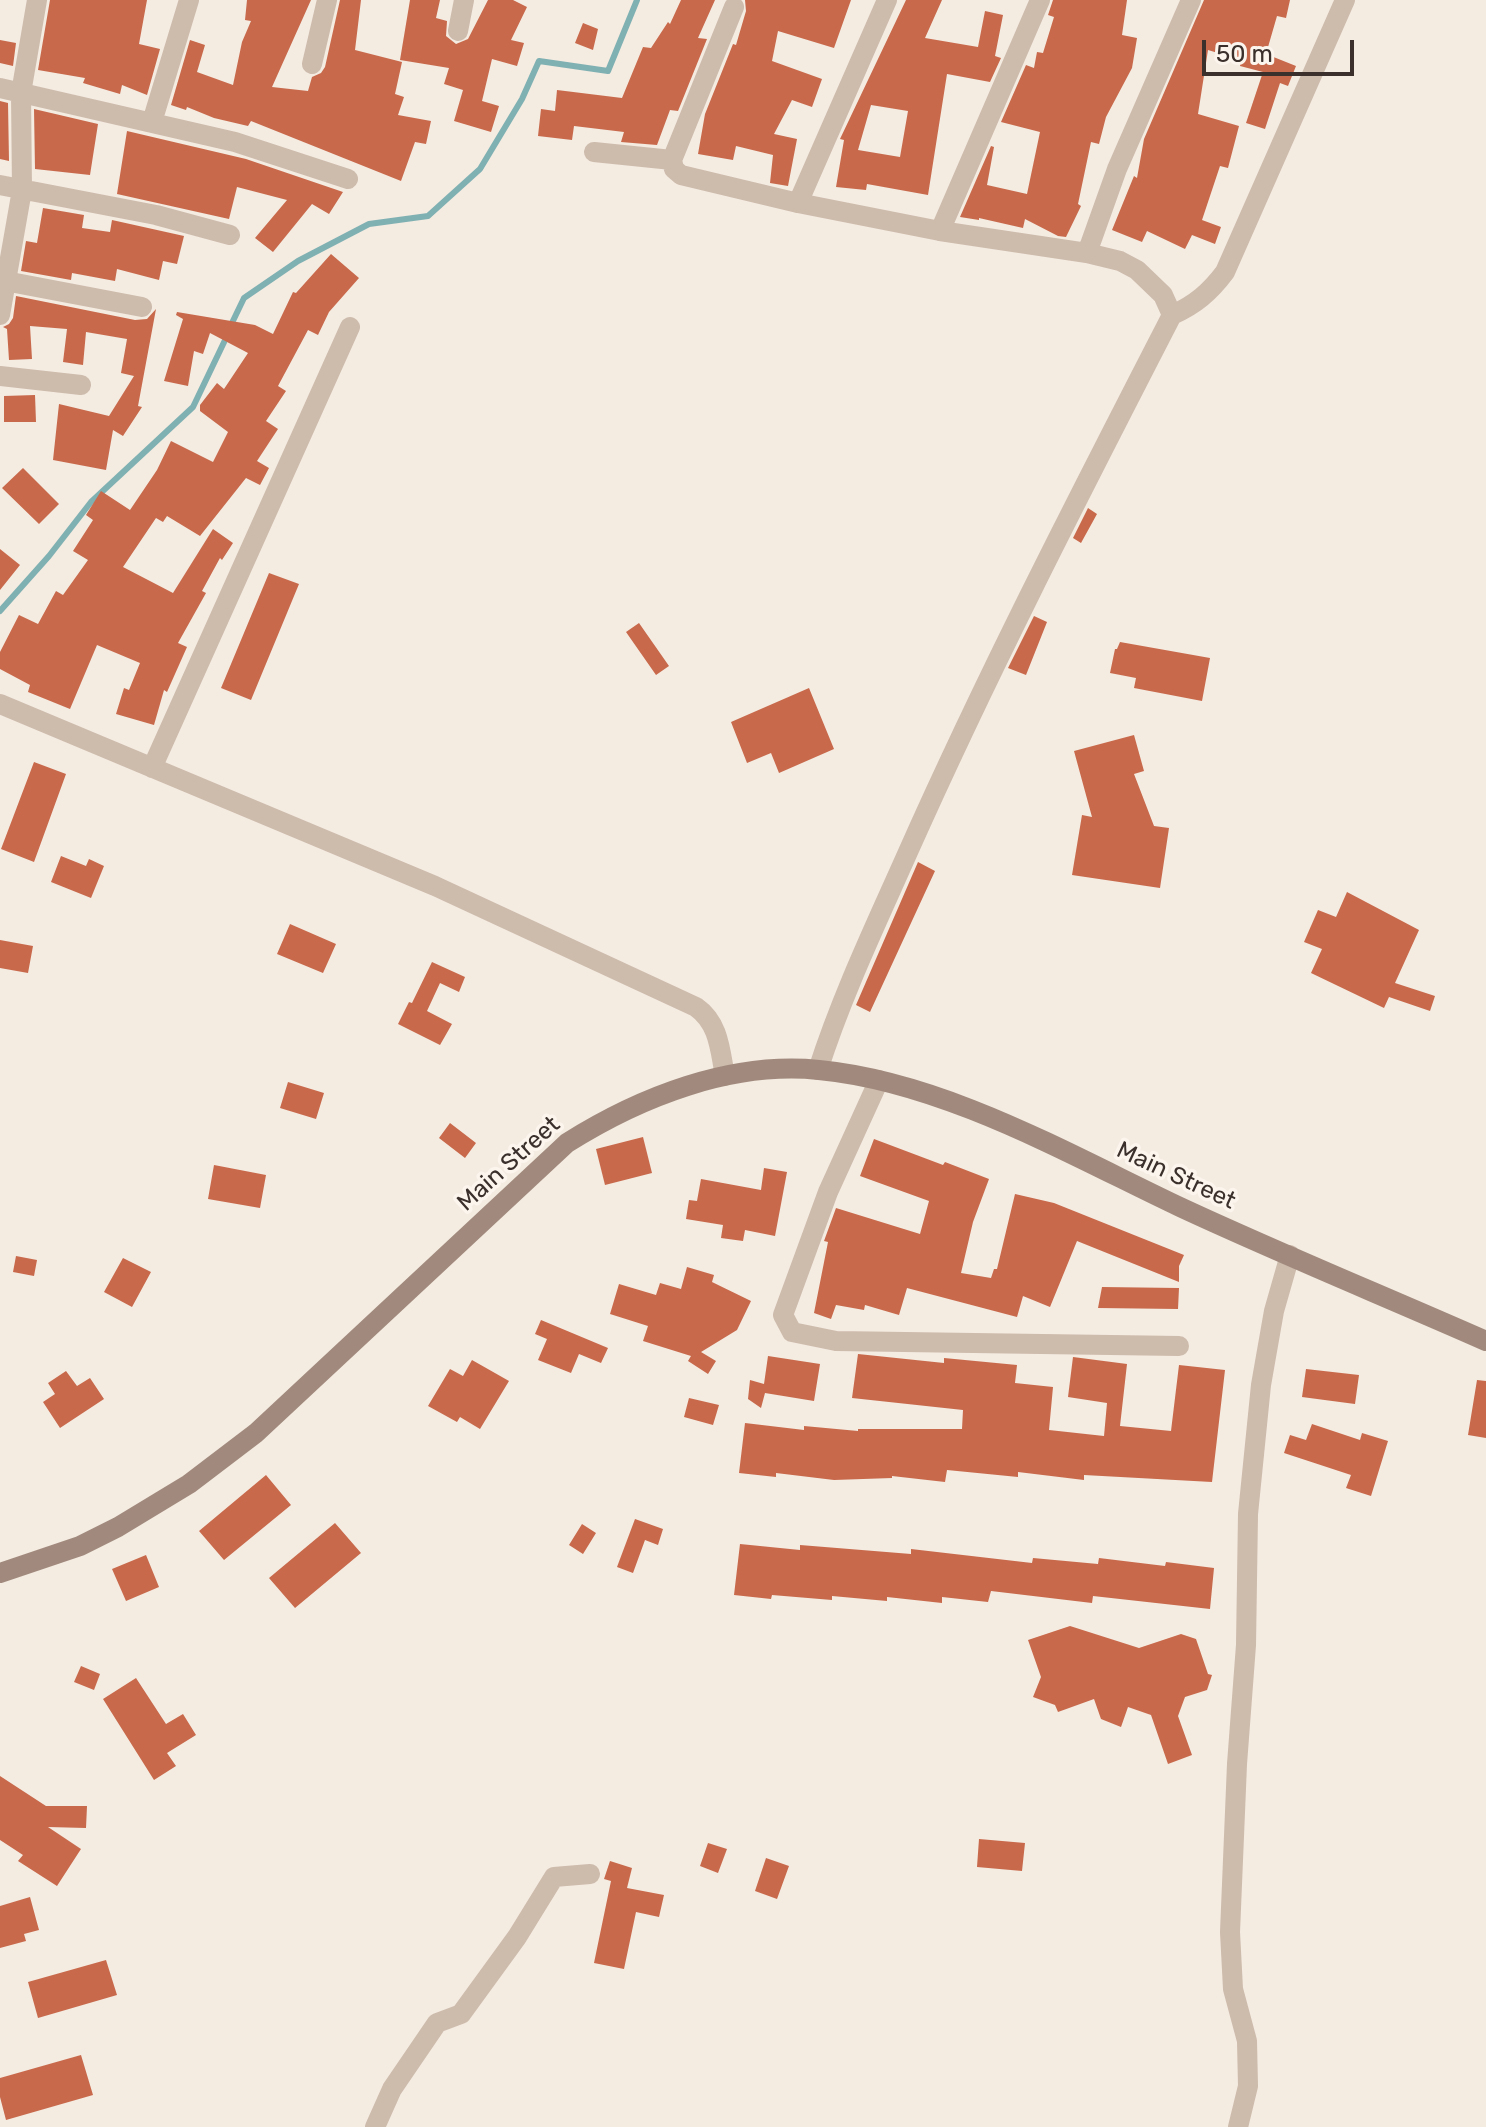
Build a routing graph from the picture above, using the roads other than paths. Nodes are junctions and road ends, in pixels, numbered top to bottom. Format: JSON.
{"nodes":[{"id":1,"x":37,"y":0,"type":"edge"},
{"id":2,"x":189,"y":0,"type":"edge"},
{"id":3,"x":327,"y":0,"type":"edge"},
{"id":4,"x":464,"y":0,"type":"edge"},
{"id":5,"x":887,"y":0,"type":"edge"},
{"id":6,"x":1040,"y":0,"type":"edge"},
{"id":7,"x":1191,"y":0,"type":"edge"},
{"id":8,"x":1345,"y":0,"type":"edge"},
{"id":9,"x":734,"y":7,"type":"dead end"},
{"id":10,"x":458,"y":31,"type":"dead end"},
{"id":11,"x":312,"y":64,"type":"dead end"},
{"id":12,"x":0,"y":88,"type":"edge"},
{"id":13,"x":21,"y":93,"type":"junction"},
{"id":14,"x":152,"y":122,"type":"junction"},
{"id":15,"x":594,"y":152,"type":"dead end"},
{"id":16,"x":672,"y":160,"type":"junction"},
{"id":17,"x":348,"y":179,"type":"dead end"},
{"id":18,"x":0,"y":185,"type":"edge"},
{"id":19,"x":22,"y":190,"type":"junction"},
{"id":20,"x":798,"y":203,"type":"junction"},
{"id":21,"x":940,"y":231,"type":"junction"},
{"id":22,"x":230,"y":235,"type":"dead end"},
{"id":23,"x":1087,"y":253,"type":"junction"},
{"id":24,"x":3,"y":280,"type":"edge"},
{"id":25,"x":142,"y":307,"type":"dead end"},
{"id":26,"x":0,"y":315,"type":"edge"},
{"id":27,"x":1172,"y":315,"type":"junction"},
{"id":28,"x":350,"y":327,"type":"dead end"},
{"id":29,"x":0,"y":376,"type":"edge"},
{"id":30,"x":81,"y":385,"type":"dead end"},
{"id":31,"x":0,"y":704,"type":"edge"},
{"id":32,"x":152,"y":768,"type":"junction"},
{"id":33,"x":818,"y":1070,"type":"junction"},
{"id":34,"x":725,"y":1076,"type":"junction"},
{"id":35,"x":879,"y":1080,"type":"junction"},
{"id":36,"x":1290,"y":1255,"type":"junction"},
{"id":37,"x":1486,"y":1341,"type":"edge"},
{"id":38,"x":1179,"y":1346,"type":"dead end"},
{"id":39,"x":0,"y":1573,"type":"edge"},
{"id":40,"x":590,"y":1874,"type":"dead end"},
{"id":41,"x":375,"y":2127,"type":"edge"},
{"id":42,"x":1238,"y":2127,"type":"edge"}],
"edges":[{"from":1,"to":13,"type":"street"},
{"from":2,"to":14,"type":"street"},
{"from":3,"to":11,"type":"street"},
{"from":4,"to":10,"type":"street"},
{"from":5,"to":20,"type":"street"},
{"from":6,"to":21,"type":"street"},
{"from":7,"to":23,"type":"street"},
{"from":8,"to":27,"type":"street"},
{"from":9,"to":16,"type":"street"},
{"from":12,"to":13,"type":"street"},
{"from":13,"to":14,"type":"street"},
{"from":13,"to":19,"type":"street"},
{"from":14,"to":17,"type":"street"},
{"from":15,"to":16,"type":"street"},
{"from":16,"to":20,"type":"street"},
{"from":18,"to":19,"type":"street"},
{"from":19,"to":22,"type":"street"},
{"from":19,"to":24,"type":"street"},
{"from":20,"to":21,"type":"street"},
{"from":21,"to":23,"type":"street"},
{"from":23,"to":27,"type":"street"},
{"from":24,"to":25,"type":"street"},
{"from":24,"to":26,"type":"street"},
{"from":27,"to":33,"type":"street"},
{"from":28,"to":32,"type":"street"},
{"from":29,"to":30,"type":"street"},
{"from":31,"to":32,"type":"street"},
{"from":32,"to":34,"type":"street"},
{"from":33,"to":34,"type":"main road","name":"Main Street"},
{"from":33,"to":35,"type":"main road","name":"Main Street"},
{"from":34,"to":39,"type":"main road","name":"Main Street"},
{"from":35,"to":36,"type":"main road","name":"Main Street"},
{"from":35,"to":38,"type":"street"},
{"from":36,"to":37,"type":"main road","name":"Main Street"},
{"from":36,"to":42,"type":"street"},
{"from":40,"to":41,"type":"street"}]}
